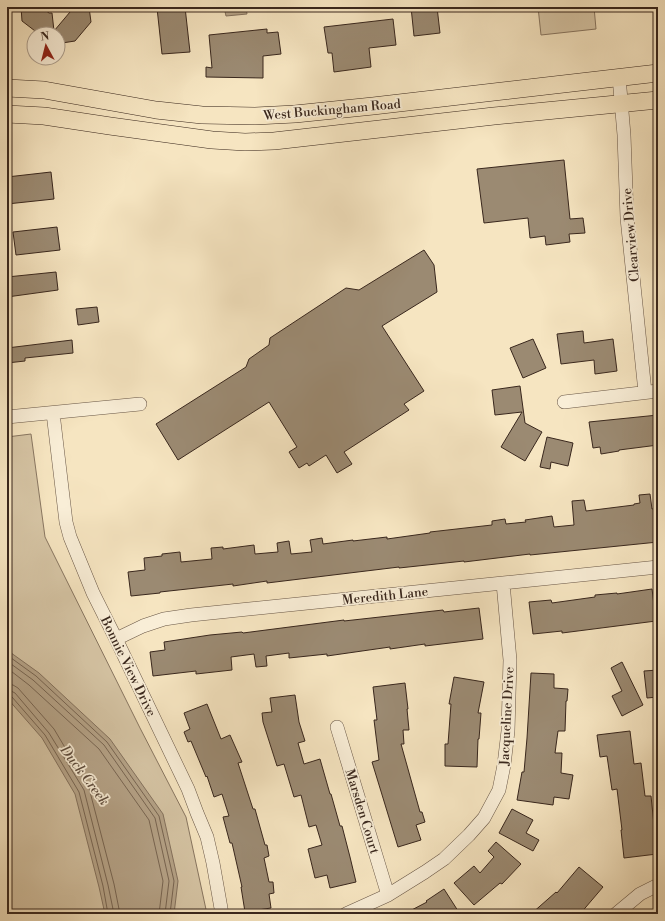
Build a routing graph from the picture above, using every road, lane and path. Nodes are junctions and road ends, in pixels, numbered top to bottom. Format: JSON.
{"nodes":[{"id":1,"x":658,"y":73,"type":"edge"},
{"id":2,"x":619,"y":78,"type":"junction"},
{"id":3,"x":7,"y":88,"type":"edge"},
{"id":4,"x":658,"y":100,"type":"edge"},
{"id":5,"x":115,"y":102,"type":"junction"},
{"id":6,"x":622,"y":104,"type":"junction"},
{"id":7,"x":373,"y":106,"type":"junction"},
{"id":8,"x":7,"y":114,"type":"edge"},
{"id":9,"x":110,"y":126,"type":"junction"},
{"id":10,"x":375,"y":130,"type":"junction"},
{"id":11,"x":658,"y":391,"type":"edge"},
{"id":12,"x":645,"y":392,"type":"junction"},
{"id":13,"x":564,"y":402,"type":"dead end"},
{"id":14,"x":140,"y":404,"type":"dead end"},
{"id":15,"x":53,"y":413,"type":"junction"},
{"id":16,"x":7,"y":417,"type":"edge"},
{"id":17,"x":658,"y":567,"type":"edge"},
{"id":18,"x":503,"y":583,"type":"junction"},
{"id":19,"x":116,"y":638,"type":"junction"},
{"id":20,"x":337,"y":727,"type":"dead end"},
{"id":21,"x":658,"y":885,"type":"edge"},
{"id":22,"x":388,"y":895,"type":"junction"},
{"id":23,"x":222,"y":914,"type":"edge"},
{"id":24,"x":346,"y":914,"type":"edge"},
{"id":25,"x":616,"y":914,"type":"edge"}],
"edges":[{"from":1,"to":2,"type":"main road","name":"West Buckingham Road"},
{"from":2,"to":6,"type":"street","name":"Clearview Drive"},
{"from":2,"to":7,"type":"main road","name":"West Buckingham Road"},
{"from":3,"to":5,"type":"main road","name":"West Buckingham Road"},
{"from":4,"to":6,"type":"main road","name":"West Buckingham Road"},
{"from":5,"to":7,"type":"main road","name":"West Buckingham Road"},
{"from":5,"to":9,"type":"main road"},
{"from":6,"to":10,"type":"main road","name":"West Buckingham Road"},
{"from":6,"to":12,"type":"street","name":"Clearview Drive"},
{"from":7,"to":10,"type":"main road"},
{"from":8,"to":9,"type":"main road","name":"West Buckingham Road"},
{"from":9,"to":10,"type":"main road","name":"West Buckingham Road"},
{"from":11,"to":12,"type":"street"},
{"from":12,"to":13,"type":"street"},
{"from":14,"to":15,"type":"street"},
{"from":15,"to":16,"type":"street"},
{"from":15,"to":19,"type":"street","name":"Bonnie View Drive"},
{"from":17,"to":18,"type":"street","name":"Meredith Lane"},
{"from":18,"to":19,"type":"street","name":"Meredith Lane"},
{"from":18,"to":22,"type":"street","name":"Jacqueline Drive"},
{"from":19,"to":23,"type":"street","name":"Bonnie View Drive"},
{"from":20,"to":22,"type":"street","name":"Marsden Court"},
{"from":21,"to":25,"type":"street"},
{"from":22,"to":24,"type":"street","name":"Jacqueline Drive"}]}
